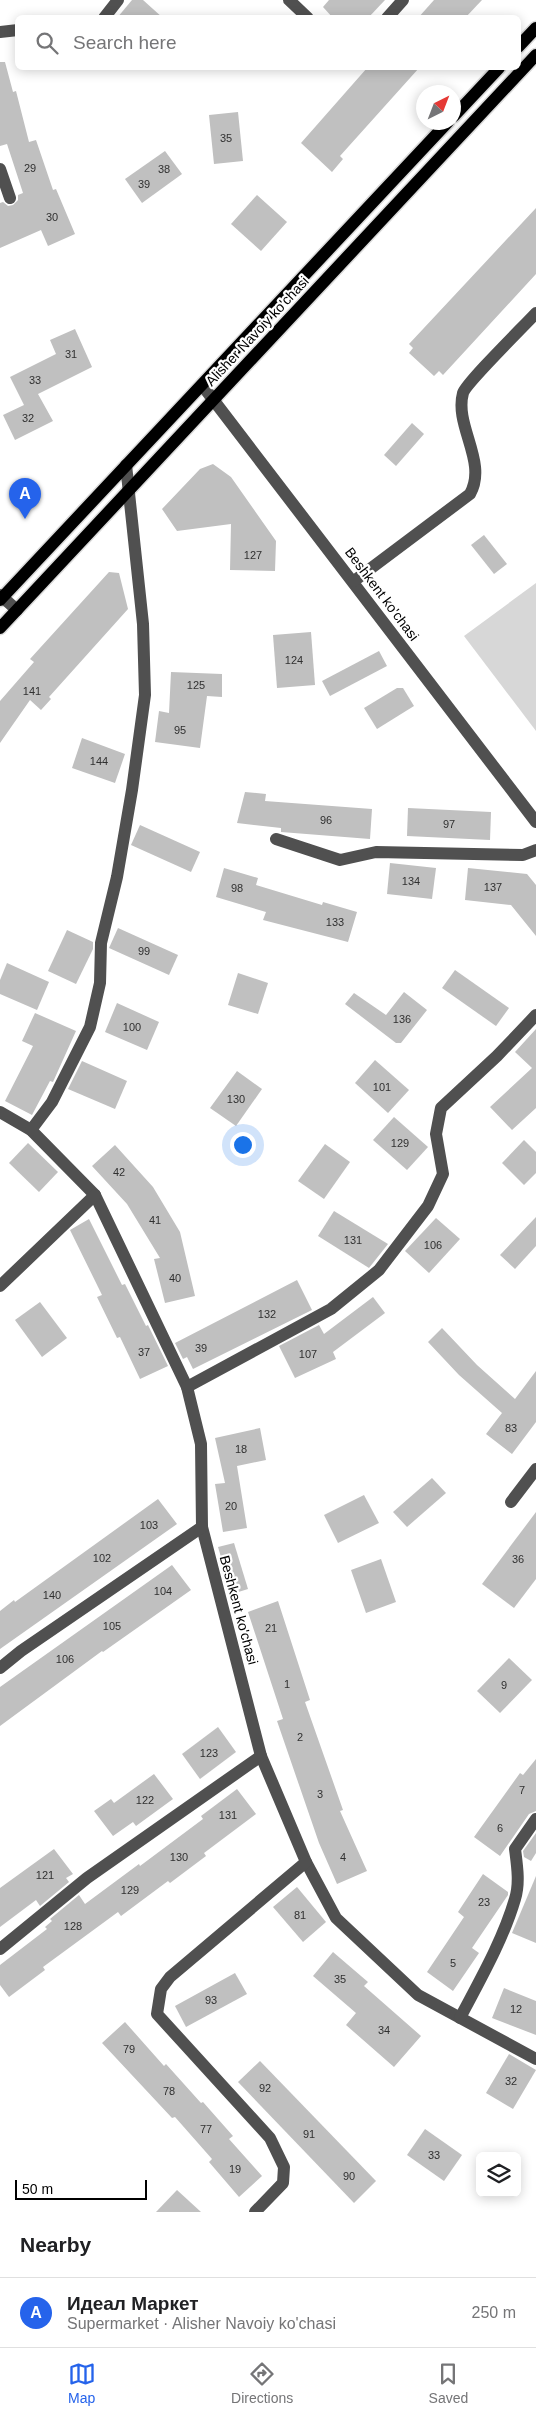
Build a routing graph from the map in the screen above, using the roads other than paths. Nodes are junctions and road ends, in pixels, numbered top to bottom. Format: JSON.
{"nodes":[{"id":1,"x":118,"y":0,"type":"edge"},
{"id":2,"x":289,"y":0,"type":"edge"},
{"id":3,"x":403,"y":0,"type":"edge"},
{"id":4,"x":106,"y":15,"type":"edge"},
{"id":5,"x":305,"y":15,"type":"edge"},
{"id":6,"x":389,"y":15,"type":"edge"},
{"id":7,"x":536,"y":28,"type":"edge"},
{"id":8,"x":15,"y":30,"type":"edge"},
{"id":9,"x":0,"y":32,"type":"edge"},
{"id":10,"x":521,"y":44,"type":"edge"},
{"id":11,"x":536,"y":55,"type":"edge"},
{"id":12,"x":497,"y":70,"type":"edge"},
{"id":13,"x":461,"y":109,"type":"edge"},
{"id":14,"x":441,"y":130,"type":"edge"},
{"id":15,"x":0,"y":169,"type":"edge"},
{"id":16,"x":10,"y":198,"type":"dead end"},
{"id":17,"x":536,"y":313,"type":"edge"},
{"id":18,"x":202,"y":385,"type":"junction"},
{"id":19,"x":214,"y":399,"type":"junction"},
{"id":20,"x":126,"y":465,"type":"junction"},
{"id":21,"x":130,"y":489,"type":"junction"},
{"id":22,"x":354,"y":581,"type":"junction"},
{"id":23,"x":1,"y":597,"type":"edge"},
{"id":24,"x":17,"y":610,"type":"junction"},
{"id":25,"x":0,"y":628,"type":"edge"},
{"id":26,"x":536,"y":822,"type":"edge"},
{"id":27,"x":276,"y":838,"type":"dead end"},
{"id":28,"x":536,"y":850,"type":"edge"},
{"id":29,"x":536,"y":1015,"type":"edge"},
{"id":30,"x":0,"y":1112,"type":"edge"},
{"id":31,"x":31,"y":1130,"type":"junction"},
{"id":32,"x":95,"y":1195,"type":"junction"},
{"id":33,"x":0,"y":1286,"type":"edge"},
{"id":34,"x":187,"y":1387,"type":"junction"},
{"id":35,"x":536,"y":1469,"type":"edge"},
{"id":36,"x":511,"y":1502,"type":"dead end"},
{"id":37,"x":202,"y":1527,"type":"junction"},
{"id":38,"x":0,"y":1668,"type":"edge"},
{"id":39,"x":261,"y":1756,"type":"junction"},
{"id":40,"x":536,"y":1819,"type":"edge"},
{"id":41,"x":306,"y":1862,"type":"junction"},
{"id":42,"x":0,"y":1949,"type":"edge"},
{"id":43,"x":460,"y":2018,"type":"junction"},
{"id":44,"x":536,"y":2058,"type":"edge"},
{"id":45,"x":255,"y":2212,"type":"edge"}],
"edges":[{"from":1,"to":4,"type":"street"},
{"from":2,"to":5,"type":"street"},
{"from":3,"to":6,"type":"street"},
{"from":7,"to":10,"type":"main road"},
{"from":8,"to":9,"type":"street"},
{"from":11,"to":19,"type":"main road","name":"Alisher Navoiy ko'chasi"},
{"from":12,"to":13,"type":"main road"},
{"from":14,"to":18,"type":"main road","name":"Alisher Navoiy ko'chasi"},
{"from":15,"to":16,"type":"street"},
{"from":17,"to":22,"type":"street"},
{"from":18,"to":19,"type":"street","name":"Beshkent ko'chasi"},
{"from":18,"to":20,"type":"main road","name":"Alisher Navoiy ko'chasi"},
{"from":19,"to":21,"type":"main road","name":"Alisher Navoiy ko'chasi"},
{"from":19,"to":22,"type":"street","name":"Beshkent ko'chasi"},
{"from":20,"to":21,"type":"street"},
{"from":20,"to":23,"type":"main road","name":"Alisher Navoiy ko'chasi"},
{"from":21,"to":24,"type":"main road","name":"Alisher Navoiy ko'chasi"},
{"from":21,"to":31,"type":"street"},
{"from":22,"to":26,"type":"street","name":"Beshkent ko'chasi"},
{"from":23,"to":24,"type":"street"},
{"from":24,"to":25,"type":"main road","name":"Alisher Navoiy ko'chasi"},
{"from":27,"to":28,"type":"street"},
{"from":29,"to":34,"type":"street"},
{"from":30,"to":31,"type":"street","name":"Beshkent ko'chasi"},
{"from":31,"to":32,"type":"street","name":"Beshkent ko'chasi"},
{"from":32,"to":33,"type":"street"},
{"from":32,"to":34,"type":"street","name":"Beshkent ko'chasi"},
{"from":34,"to":37,"type":"street","name":"Beshkent ko'chasi"},
{"from":35,"to":36,"type":"street"},
{"from":37,"to":38,"type":"street"},
{"from":37,"to":39,"type":"street","name":"Beshkent ko'chasi"},
{"from":39,"to":41,"type":"street","name":"Beshkent ko'chasi"},
{"from":39,"to":42,"type":"street"},
{"from":40,"to":43,"type":"street"},
{"from":41,"to":43,"type":"street","name":"Beshkent ko'chasi"},
{"from":41,"to":45,"type":"street"},
{"from":43,"to":44,"type":"street","name":"Beshkent ko'chasi"}]}
